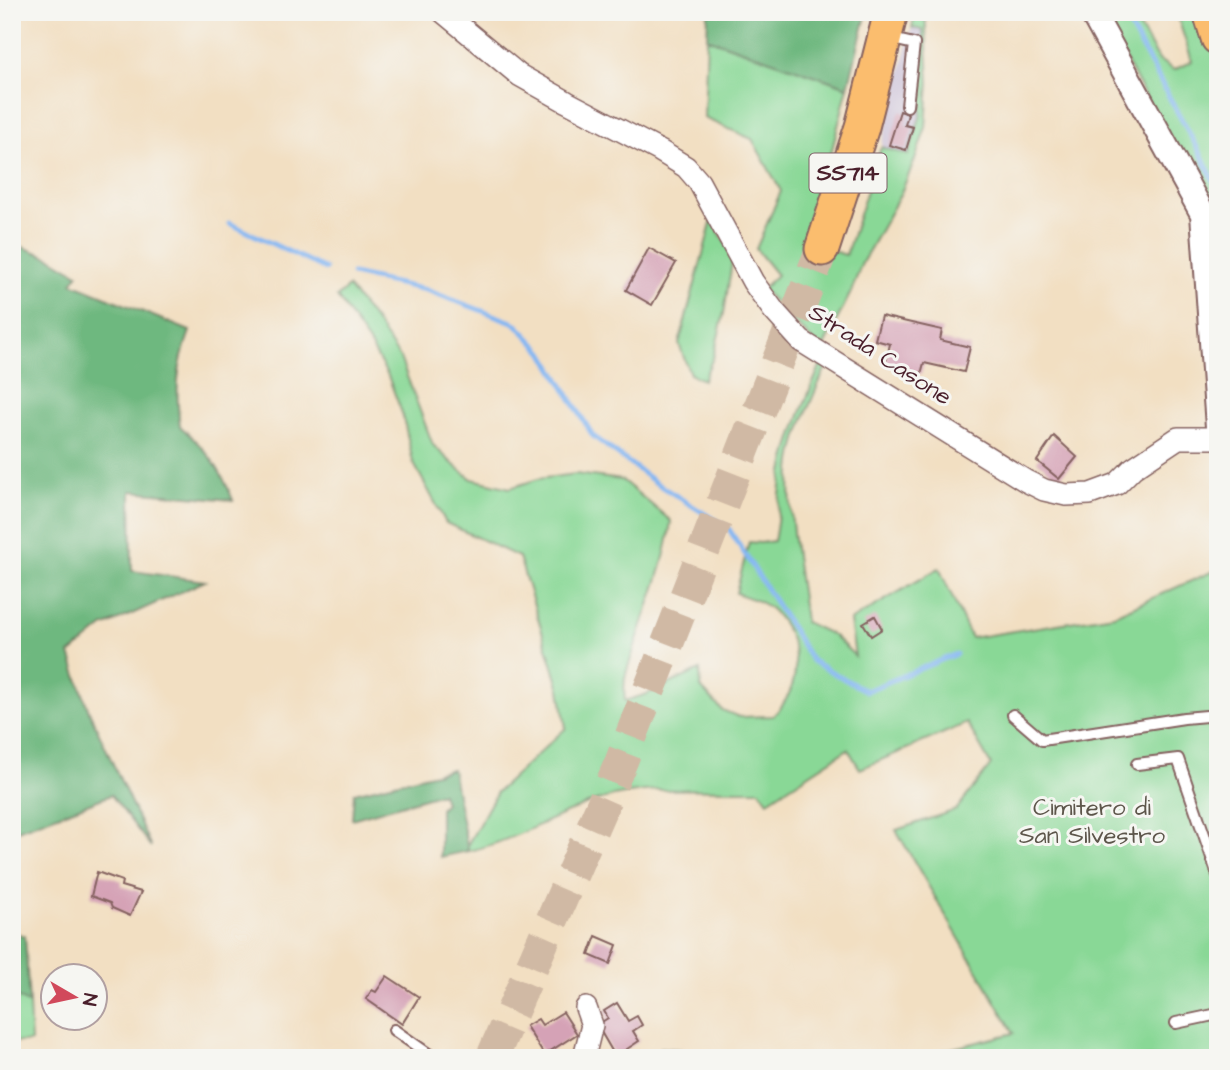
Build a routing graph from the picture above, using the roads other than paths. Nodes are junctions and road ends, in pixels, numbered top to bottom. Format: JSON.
{"nodes":[{"id":1,"x":443,"y":12,"type":"edge"},
{"id":2,"x":1093,"y":12,"type":"edge"},
{"id":3,"x":1210,"y":12,"type":"edge"},
{"id":4,"x":889,"y":19,"type":"edge"},
{"id":5,"x":1218,"y":38,"type":"edge"},
{"id":6,"x":907,"y":106,"type":"dead end"},
{"id":7,"x":822,"y":249,"type":"tunnel mouth"},
{"id":8,"x":1218,"y":427,"type":"edge"},
{"id":9,"x":1218,"y":438,"type":"edge"},
{"id":10,"x":1013,"y":715,"type":"dead end"},
{"id":11,"x":1218,"y":715,"type":"edge"},
{"id":12,"x":1137,"y":764,"type":"dead end"},
{"id":13,"x":1218,"y":875,"type":"edge"},
{"id":14,"x":586,"y":1008,"type":"dead end"},
{"id":15,"x":1218,"y":1014,"type":"edge"},
{"id":16,"x":1176,"y":1023,"type":"dead end"},
{"id":17,"x":394,"y":1030,"type":"dead end"},
{"id":18,"x":434,"y":1058,"type":"edge"},
{"id":19,"x":582,"y":1058,"type":"edge"}],
"edges":[{"from":1,"to":9,"type":"street","name":"Strada Casone"},
{"from":2,"to":8,"type":"street"},
{"from":3,"to":5,"type":"highway"},
{"from":4,"to":6,"type":"lane"},
{"from":4,"to":7,"type":"highway","number":"SS714"},
{"from":10,"to":11,"type":"lane"},
{"from":12,"to":13,"type":"lane"},
{"from":14,"to":19,"type":"street"},
{"from":15,"to":16,"type":"lane"},
{"from":17,"to":18,"type":"lane"}]}
